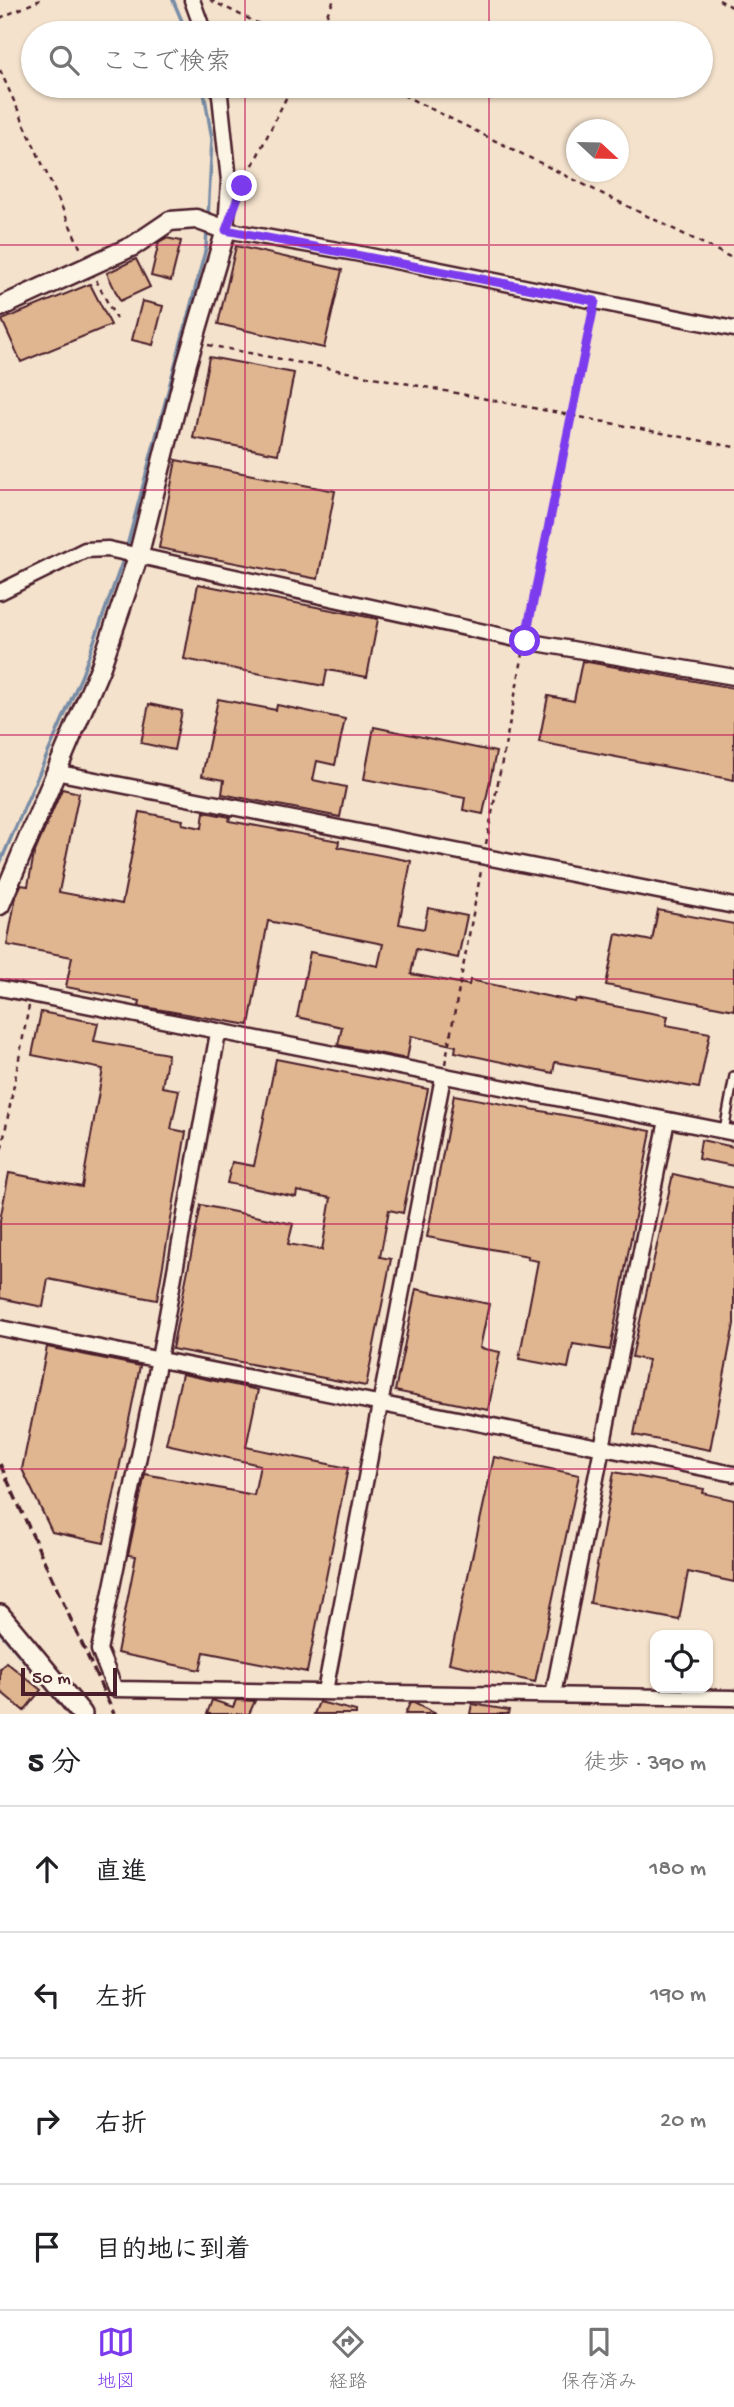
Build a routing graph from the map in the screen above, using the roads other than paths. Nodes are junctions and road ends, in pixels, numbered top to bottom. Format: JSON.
{"nodes":[{"id":1,"x":192,"y":0,"type":"edge"},
{"id":2,"x":200,"y":21,"type":"edge"},
{"id":3,"x":220,"y":98,"type":"edge"},
{"id":4,"x":211,"y":224,"type":"junction"},
{"id":5,"x":0,"y":307,"type":"edge"},
{"id":6,"x":734,"y":328,"type":"edge"},
{"id":7,"x":138,"y":557,"type":"junction"},
{"id":8,"x":0,"y":592,"type":"edge"},
{"id":9,"x":734,"y":677,"type":"edge"},
{"id":10,"x":55,"y":772,"type":"junction"},
{"id":11,"x":0,"y":905,"type":"edge"},
{"id":12,"x":734,"y":906,"type":"edge"},
{"id":13,"x":0,"y":988,"type":"edge"},
{"id":14,"x":219,"y":1033,"type":"junction"},
{"id":15,"x":734,"y":1076,"type":"edge"},
{"id":16,"x":443,"y":1077,"type":"junction"},
{"id":17,"x":667,"y":1120,"type":"junction"},
{"id":18,"x":729,"y":1132,"type":"edge"},
{"id":19,"x":0,"y":1328,"type":"edge"},
{"id":20,"x":159,"y":1359,"type":"junction"},
{"id":21,"x":380,"y":1402,"type":"junction"},
{"id":22,"x":603,"y":1448,"type":"junction"},
{"id":23,"x":734,"y":1474,"type":"edge"},
{"id":24,"x":0,"y":1615,"type":"edge"},
{"id":25,"x":325,"y":1691,"type":"junction"},
{"id":26,"x":553,"y":1695,"type":"junction"},
{"id":27,"x":734,"y":1698,"type":"edge"},
{"id":28,"x":82,"y":1714,"type":"edge"}],
"edges":[{"from":1,"to":2,"type":"street"},
{"from":3,"to":4,"type":"street"},
{"from":4,"to":5,"type":"street"},
{"from":4,"to":6,"type":"street"},
{"from":4,"to":7,"type":"street"},
{"from":7,"to":8,"type":"street"},
{"from":7,"to":9,"type":"street"},
{"from":7,"to":10,"type":"street"},
{"from":10,"to":11,"type":"street"},
{"from":10,"to":12,"type":"street"},
{"from":13,"to":14,"type":"street"},
{"from":14,"to":16,"type":"street"},
{"from":14,"to":20,"type":"street"},
{"from":15,"to":18,"type":"lane"},
{"from":16,"to":17,"type":"street"},
{"from":16,"to":21,"type":"street"},
{"from":17,"to":18,"type":"street"},
{"from":17,"to":22,"type":"street"},
{"from":19,"to":20,"type":"street"},
{"from":20,"to":21,"type":"street"},
{"from":20,"to":25,"type":"street"},
{"from":21,"to":22,"type":"street"},
{"from":21,"to":25,"type":"street"},
{"from":22,"to":23,"type":"street"},
{"from":22,"to":26,"type":"street"},
{"from":24,"to":28,"type":"main road"},
{"from":25,"to":26,"type":"street"},
{"from":26,"to":27,"type":"street"}]}
